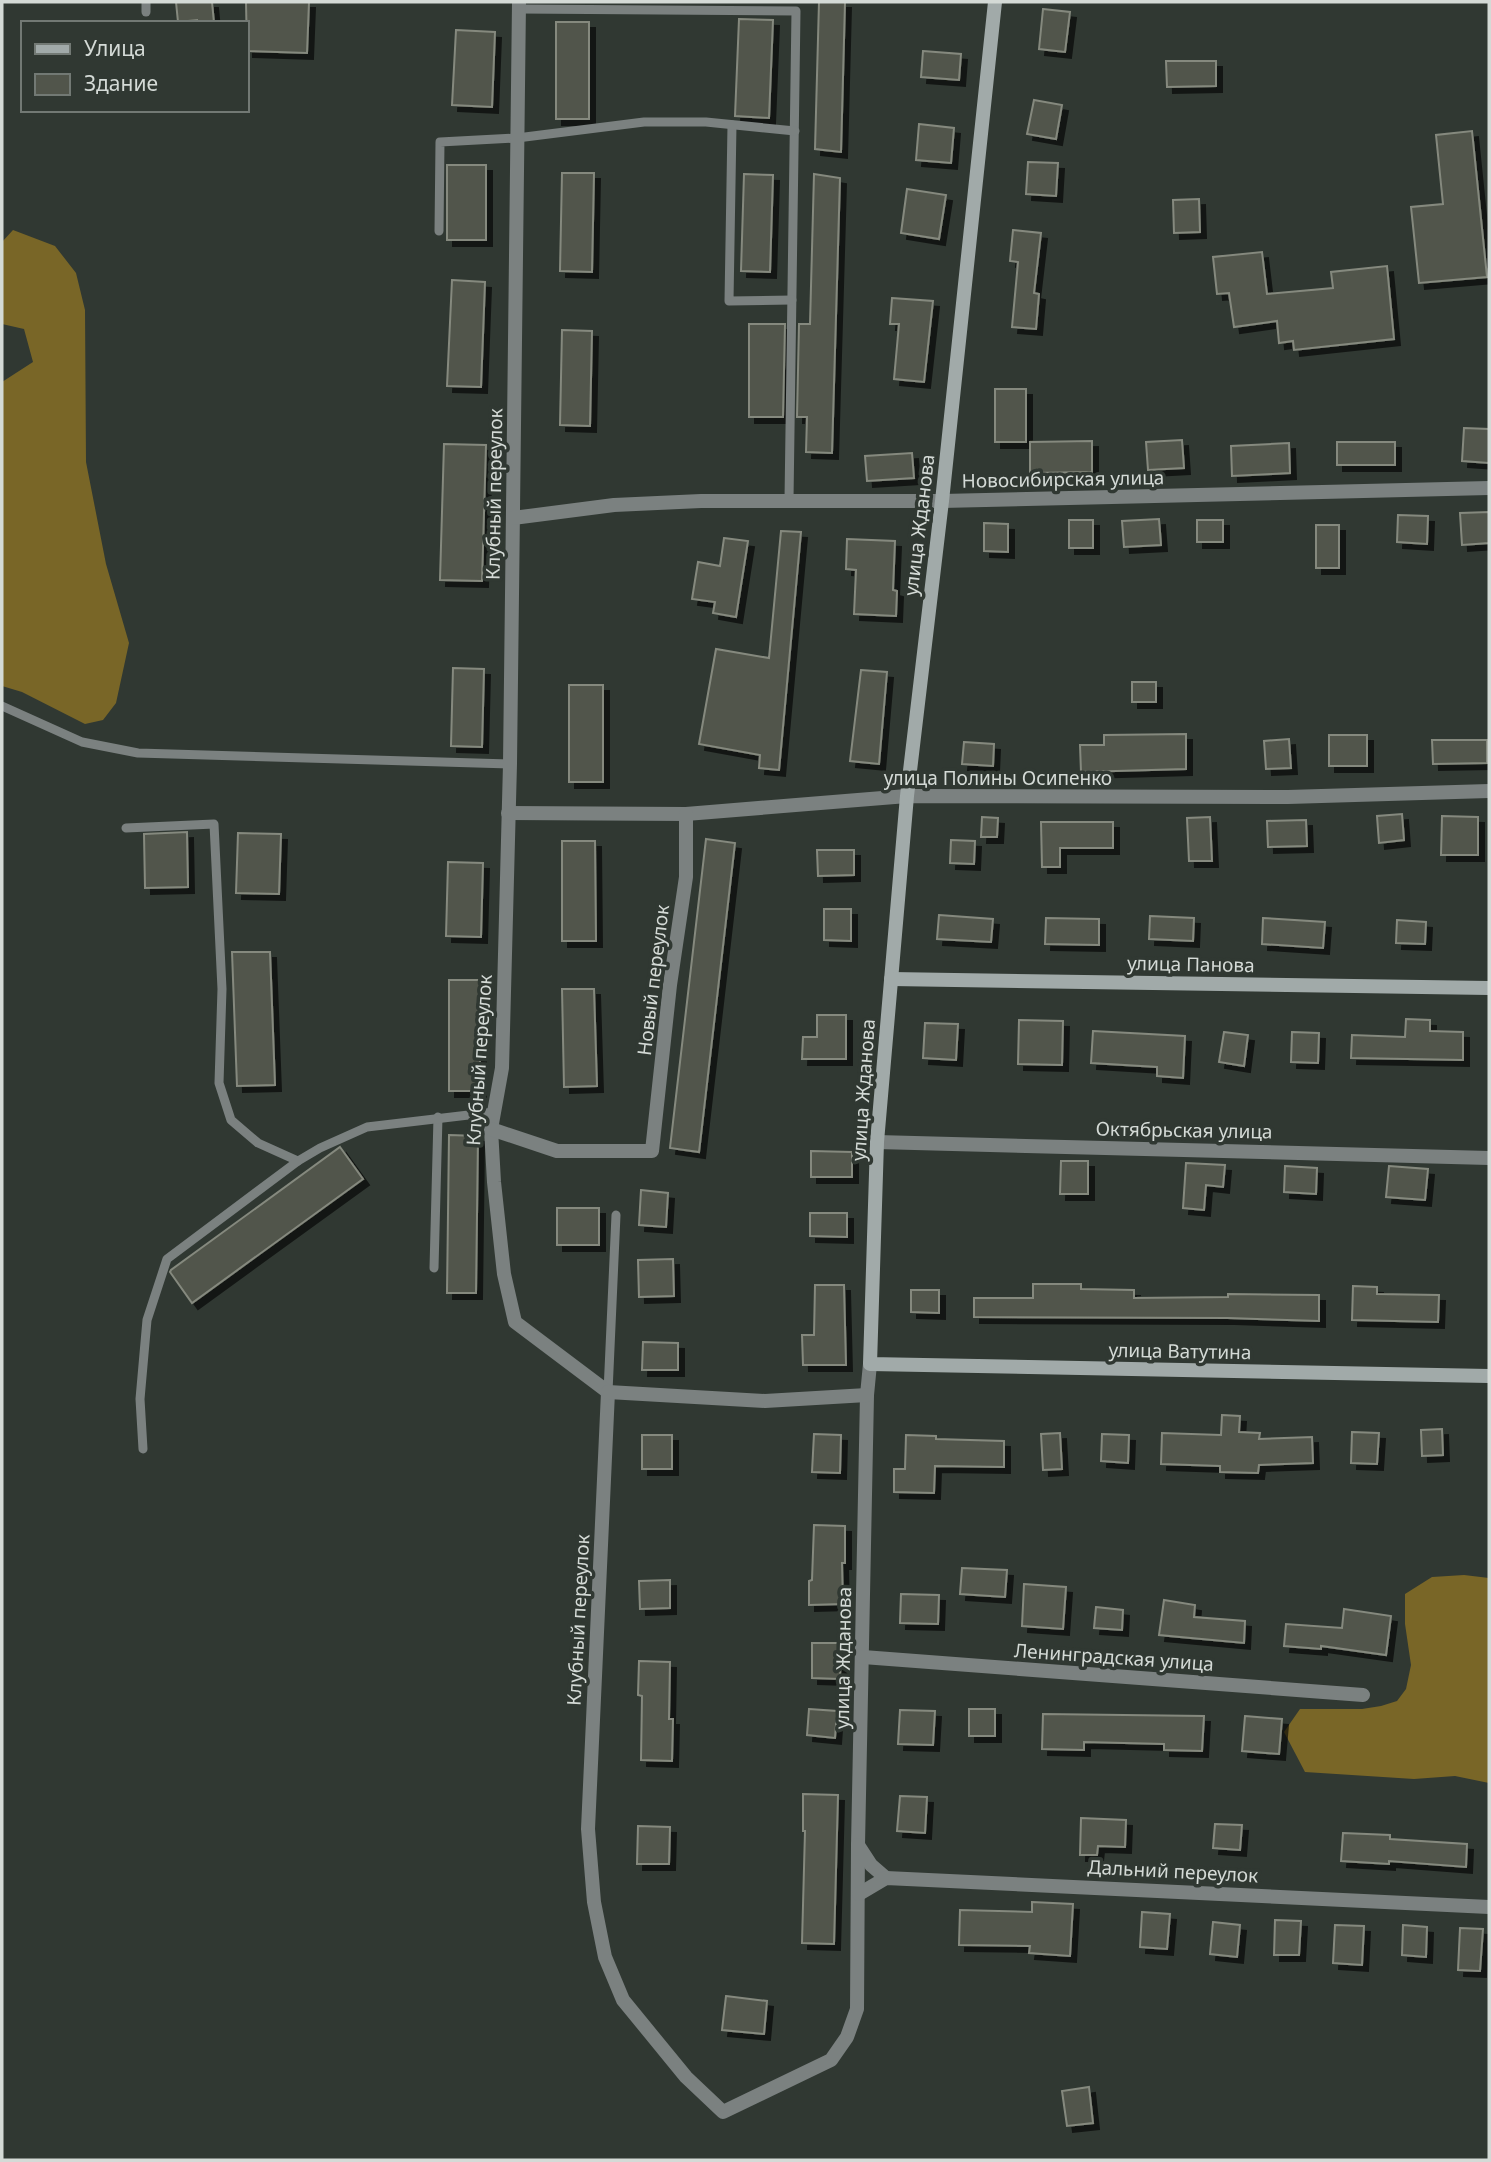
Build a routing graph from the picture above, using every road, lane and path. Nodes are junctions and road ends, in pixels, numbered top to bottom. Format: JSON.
{"nodes":[{"id":1,"x":995,"y":2,"type":"edge"},
{"id":2,"x":519,"y":5,"type":"edge"},
{"id":3,"x":732,"y":125,"type":"junction"},
{"id":4,"x":795,"y":131,"type":"junction"},
{"id":5,"x":517,"y":138,"type":"junction"},
{"id":6,"x":439,"y":231,"type":"dead end"},
{"id":7,"x":792,"y":300,"type":"junction"},
{"id":8,"x":1489,"y":488,"type":"edge"},
{"id":9,"x":789,"y":500,"type":"junction"},
{"id":10,"x":942,"y":501,"type":"junction"},
{"id":11,"x":513,"y":518,"type":"junction"},
{"id":12,"x":2,"y":706,"type":"edge"},
{"id":13,"x":510,"y":764,"type":"junction"},
{"id":14,"x":1489,"y":791,"type":"edge"},
{"id":15,"x":907,"y":796,"type":"junction"},
{"id":16,"x":509,"y":813,"type":"junction"},
{"id":17,"x":687,"y":814,"type":"junction"},
{"id":18,"x":126,"y":828,"type":"dead end"},
{"id":19,"x":891,"y":979,"type":"junction"},
{"id":20,"x":1489,"y":988,"type":"edge"},
{"id":21,"x":494,"y":1112,"type":"junction"},
{"id":22,"x":438,"y":1117,"type":"junction"},
{"id":23,"x":491,"y":1129,"type":"junction"},
{"id":24,"x":877,"y":1142,"type":"junction"},
{"id":25,"x":1489,"y":1158,"type":"edge"},
{"id":26,"x":298,"y":1161,"type":"junction"},
{"id":27,"x":616,"y":1214,"type":"dead end"},
{"id":28,"x":434,"y":1268,"type":"dead end"},
{"id":29,"x":870,"y":1364,"type":"junction"},
{"id":30,"x":1489,"y":1376,"type":"edge"},
{"id":31,"x":608,"y":1392,"type":"junction"},
{"id":32,"x":867,"y":1395,"type":"junction"},
{"id":33,"x":143,"y":1449,"type":"dead end"},
{"id":34,"x":863,"y":1657,"type":"junction"},
{"id":35,"x":1363,"y":1695,"type":"dead end"},
{"id":36,"x":858,"y":1845,"type":"junction"},
{"id":37,"x":886,"y":1878,"type":"junction"},
{"id":38,"x":859,"y":1894,"type":"junction"},
{"id":39,"x":1489,"y":1907,"type":"edge"},
{"id":40,"x":723,"y":2112,"type":"joint"}],
"edges":[{"from":1,"to":10,"type":"main road","name":"улица Жданова"},
{"from":2,"to":4,"type":"lane"},
{"from":2,"to":5,"type":"street","name":"Клубный переулок"},
{"from":3,"to":4,"type":"lane"},
{"from":3,"to":5,"type":"lane"},
{"from":3,"to":7,"type":"lane"},
{"from":4,"to":7,"type":"lane"},
{"from":5,"to":6,"type":"lane"},
{"from":5,"to":11,"type":"street","name":"Клубный переулок"},
{"from":7,"to":9,"type":"lane"},
{"from":8,"to":10,"type":"street","name":"Новосибирская улица"},
{"from":9,"to":10,"type":"street","name":"Новосибирская улица"},
{"from":9,"to":11,"type":"street","name":"Новосибирская улица"},
{"from":10,"to":15,"type":"main road","name":"улица Жданова"},
{"from":11,"to":13,"type":"street","name":"Клубный переулок"},
{"from":12,"to":13,"type":"lane"},
{"from":13,"to":16,"type":"street","name":"Клубный переулок"},
{"from":14,"to":15,"type":"street","name":"улица Полины Осипенко"},
{"from":15,"to":17,"type":"street","name":"улица Полины Осипенко"},
{"from":15,"to":19,"type":"main road","name":"улица Жданова"},
{"from":16,"to":17,"type":"street","name":"улица Полины Осипенко"},
{"from":16,"to":21,"type":"street","name":"Клубный переулок"},
{"from":17,"to":23,"type":"street","name":"Новый переулок"},
{"from":18,"to":26,"type":"lane"},
{"from":19,"to":20,"type":"main road","name":"улица Панова"},
{"from":19,"to":24,"type":"main road","name":"улица Жданова"},
{"from":21,"to":22,"type":"lane"},
{"from":21,"to":23,"type":"street","name":"Клубный переулок"},
{"from":22,"to":26,"type":"lane"},
{"from":22,"to":28,"type":"lane"},
{"from":23,"to":31,"type":"street","name":"Клубный переулок"},
{"from":24,"to":25,"type":"street","name":"Октябрьская улица"},
{"from":24,"to":29,"type":"main road","name":"улица Жданова"},
{"from":26,"to":33,"type":"lane"},
{"from":27,"to":31,"type":"lane"},
{"from":29,"to":30,"type":"main road","name":"улица Ватутина"},
{"from":29,"to":32,"type":"street","name":"улица Жданова"},
{"from":31,"to":32,"type":"street"},
{"from":31,"to":40,"type":"street","name":"Клубный переулок"},
{"from":32,"to":34,"type":"street","name":"улица Жданова"},
{"from":34,"to":35,"type":"street","name":"Ленинградская улица"},
{"from":34,"to":36,"type":"street","name":"улица Жданова"},
{"from":36,"to":37,"type":"street"},
{"from":36,"to":38,"type":"street","name":"улица Жданова"},
{"from":37,"to":38,"type":"street"},
{"from":37,"to":39,"type":"street","name":"Дальний переулок"},
{"from":38,"to":40,"type":"street","name":"улица Жданова"}]}
